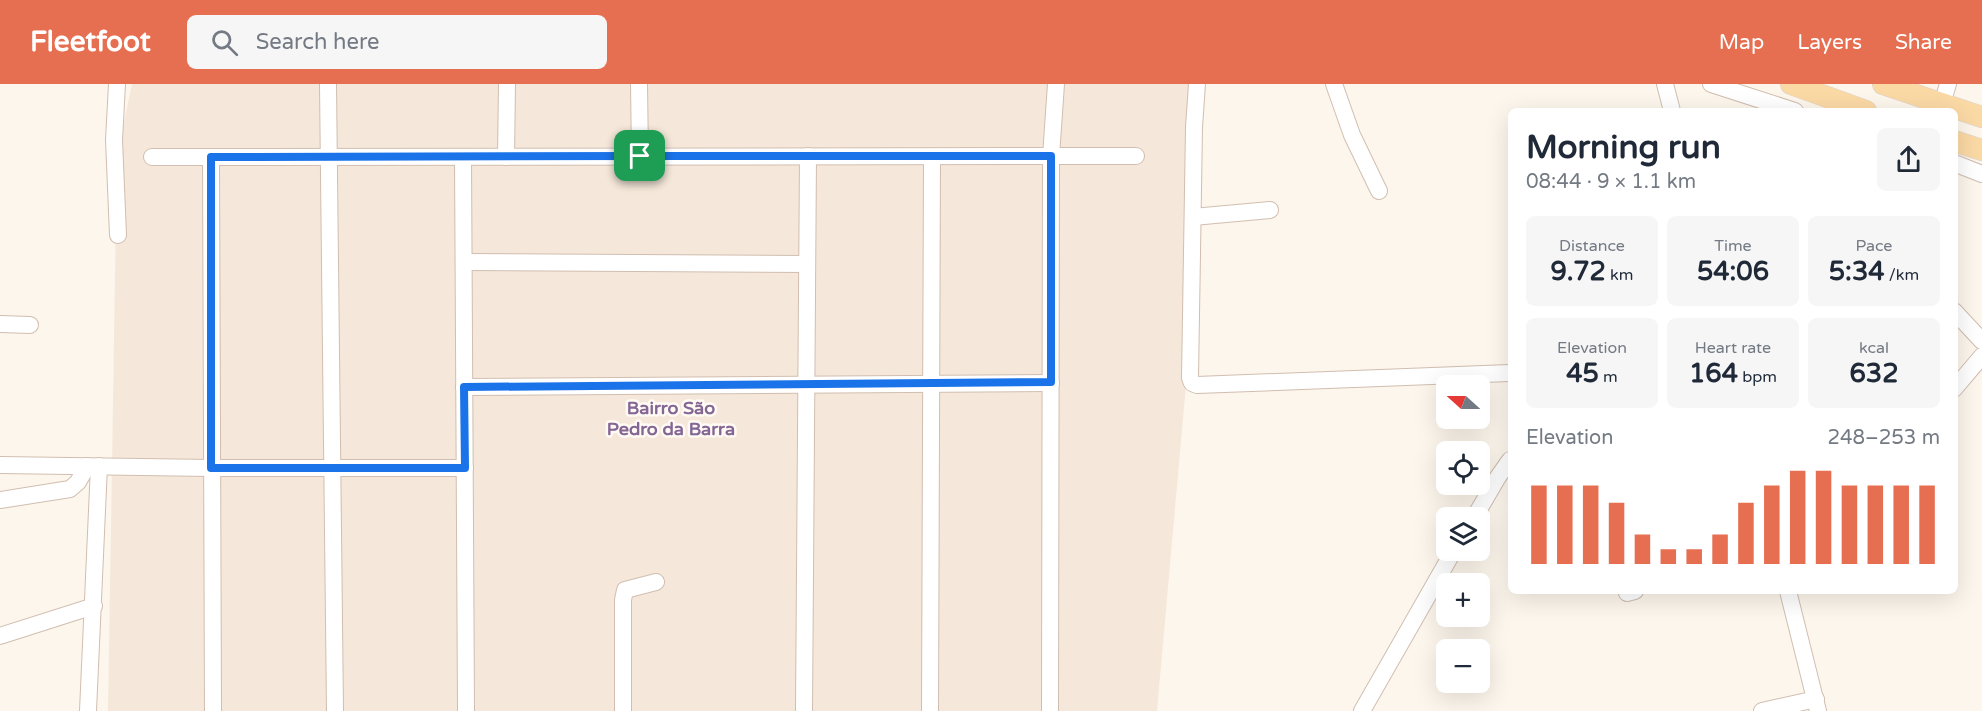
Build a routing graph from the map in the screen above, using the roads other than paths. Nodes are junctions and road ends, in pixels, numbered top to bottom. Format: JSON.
{"nodes":[{"id":1,"x":117,"y":84,"type":"edge"},
{"id":2,"x":328,"y":84,"type":"edge"},
{"id":3,"x":507,"y":84,"type":"edge"},
{"id":4,"x":639,"y":84,"type":"edge"},
{"id":5,"x":1056,"y":84,"type":"edge"},
{"id":6,"x":1197,"y":84,"type":"edge"},
{"id":7,"x":1334,"y":84,"type":"edge"},
{"id":8,"x":1665,"y":84,"type":"edge"},
{"id":9,"x":1711,"y":84,"type":"edge"},
{"id":10,"x":1791,"y":84,"type":"edge"},
{"id":11,"x":1882,"y":84,"type":"edge"},
{"id":12,"x":1945,"y":94,"type":"edge"},
{"id":13,"x":1671,"y":108,"type":"edge"},
{"id":14,"x":1786,"y":108,"type":"edge"},
{"id":15,"x":1858,"y":108,"type":"edge"},
{"id":16,"x":1982,"y":117,"type":"edge"},
{"id":17,"x":1958,"y":142,"type":"edge"},
{"id":18,"x":1982,"y":150,"type":"edge"},
{"id":19,"x":640,"y":156,"type":"junction"},
{"id":20,"x":808,"y":156,"type":"junction"},
{"id":21,"x":1051,"y":156,"type":"junction"},
{"id":22,"x":1136,"y":156,"type":"dead end"},
{"id":23,"x":152,"y":157,"type":"dead end"},
{"id":24,"x":211,"y":157,"type":"junction"},
{"id":25,"x":329,"y":157,"type":"junction"},
{"id":26,"x":463,"y":157,"type":"junction"},
{"id":27,"x":506,"y":157,"type":"junction"},
{"id":28,"x":932,"y":157,"type":"junction"},
{"id":29,"x":1958,"y":165,"type":"edge"},
{"id":30,"x":1982,"y":174,"type":"edge"},
{"id":31,"x":1379,"y":191,"type":"dead end"},
{"id":32,"x":1270,"y":210,"type":"dead end"},
{"id":33,"x":1193,"y":217,"type":"junction"},
{"id":34,"x":118,"y":235,"type":"dead end"},
{"id":35,"x":464,"y":262,"type":"junction"},
{"id":36,"x":807,"y":264,"type":"junction"},
{"id":37,"x":1958,"y":314,"type":"edge"},
{"id":38,"x":0,"y":324,"type":"edge"},
{"id":39,"x":30,"y":325,"type":"dead end"},
{"id":40,"x":1982,"y":341,"type":"edge"},
{"id":41,"x":1982,"y":356,"type":"edge"},
{"id":42,"x":1508,"y":373,"type":"edge"},
{"id":43,"x":1051,"y":382,"type":"junction"},
{"id":44,"x":806,"y":384,"type":"junction"},
{"id":45,"x":931,"y":384,"type":"junction"},
{"id":46,"x":1958,"y":384,"type":"edge"},
{"id":47,"x":464,"y":387,"type":"junction"},
{"id":48,"x":1508,"y":463,"type":"edge"},
{"id":49,"x":0,"y":465,"type":"edge"},
{"id":50,"x":93,"y":466,"type":"junction"},
{"id":51,"x":211,"y":468,"type":"junction"},
{"id":52,"x":332,"y":468,"type":"junction"},
{"id":53,"x":465,"y":468,"type":"junction"},
{"id":54,"x":0,"y":500,"type":"edge"},
{"id":55,"x":1480,"y":507,"type":"edge"},
{"id":56,"x":1448,"y":561,"type":"edge"},
{"id":57,"x":656,"y":582,"type":"dead end"},
{"id":58,"x":1789,"y":594,"type":"edge"},
{"id":59,"x":94,"y":606,"type":"junction"},
{"id":60,"x":0,"y":636,"type":"edge"},
{"id":61,"x":1817,"y":705,"type":"edge"},
{"id":62,"x":88,"y":711,"type":"edge"},
{"id":63,"x":213,"y":711,"type":"edge"},
{"id":64,"x":335,"y":711,"type":"edge"},
{"id":65,"x":466,"y":711,"type":"edge"},
{"id":66,"x":623,"y":711,"type":"edge"},
{"id":67,"x":804,"y":711,"type":"edge"},
{"id":68,"x":930,"y":711,"type":"edge"},
{"id":69,"x":1050,"y":711,"type":"edge"},
{"id":70,"x":1362,"y":711,"type":"edge"},
{"id":71,"x":1762,"y":711,"type":"edge"}],
"edges":[{"from":1,"to":34,"type":"street"},
{"from":2,"to":25,"type":"street"},
{"from":3,"to":27,"type":"street"},
{"from":4,"to":19,"type":"street"},
{"from":5,"to":21,"type":"street"},
{"from":6,"to":33,"type":"street"},
{"from":7,"to":31,"type":"street"},
{"from":8,"to":13,"type":"street"},
{"from":9,"to":14,"type":"street"},
{"from":10,"to":15,"type":"main road"},
{"from":11,"to":12,"type":"main road"},
{"from":12,"to":16,"type":"main road"},
{"from":17,"to":18,"type":"main road"},
{"from":19,"to":20,"type":"street"},
{"from":19,"to":27,"type":"street"},
{"from":20,"to":28,"type":"street"},
{"from":20,"to":36,"type":"street"},
{"from":21,"to":22,"type":"street"},
{"from":21,"to":28,"type":"street"},
{"from":21,"to":43,"type":"street"},
{"from":23,"to":24,"type":"street"},
{"from":24,"to":25,"type":"street"},
{"from":24,"to":51,"type":"street"},
{"from":25,"to":26,"type":"street"},
{"from":25,"to":52,"type":"street"},
{"from":26,"to":27,"type":"street"},
{"from":26,"to":35,"type":"street"},
{"from":28,"to":45,"type":"street"},
{"from":29,"to":30,"type":"street"},
{"from":32,"to":33,"type":"street"},
{"from":33,"to":42,"type":"street"},
{"from":35,"to":36,"type":"street"},
{"from":35,"to":47,"type":"street"},
{"from":36,"to":44,"type":"street"},
{"from":37,"to":40,"type":"street"},
{"from":38,"to":39,"type":"street"},
{"from":41,"to":46,"type":"street"},
{"from":43,"to":45,"type":"street"},
{"from":43,"to":69,"type":"street"},
{"from":44,"to":45,"type":"street"},
{"from":44,"to":47,"type":"street"},
{"from":44,"to":67,"type":"street"},
{"from":45,"to":68,"type":"street"},
{"from":47,"to":53,"type":"street"},
{"from":48,"to":55,"type":"street"},
{"from":49,"to":50,"type":"street"},
{"from":50,"to":51,"type":"street"},
{"from":50,"to":54,"type":"street"},
{"from":50,"to":59,"type":"street"},
{"from":51,"to":52,"type":"street"},
{"from":51,"to":63,"type":"street"},
{"from":52,"to":53,"type":"street"},
{"from":52,"to":64,"type":"street"},
{"from":53,"to":65,"type":"street"},
{"from":56,"to":70,"type":"street"},
{"from":57,"to":66,"type":"street"},
{"from":58,"to":61,"type":"street"},
{"from":59,"to":60,"type":"street"},
{"from":59,"to":62,"type":"street"},
{"from":61,"to":71,"type":"street"}]}
